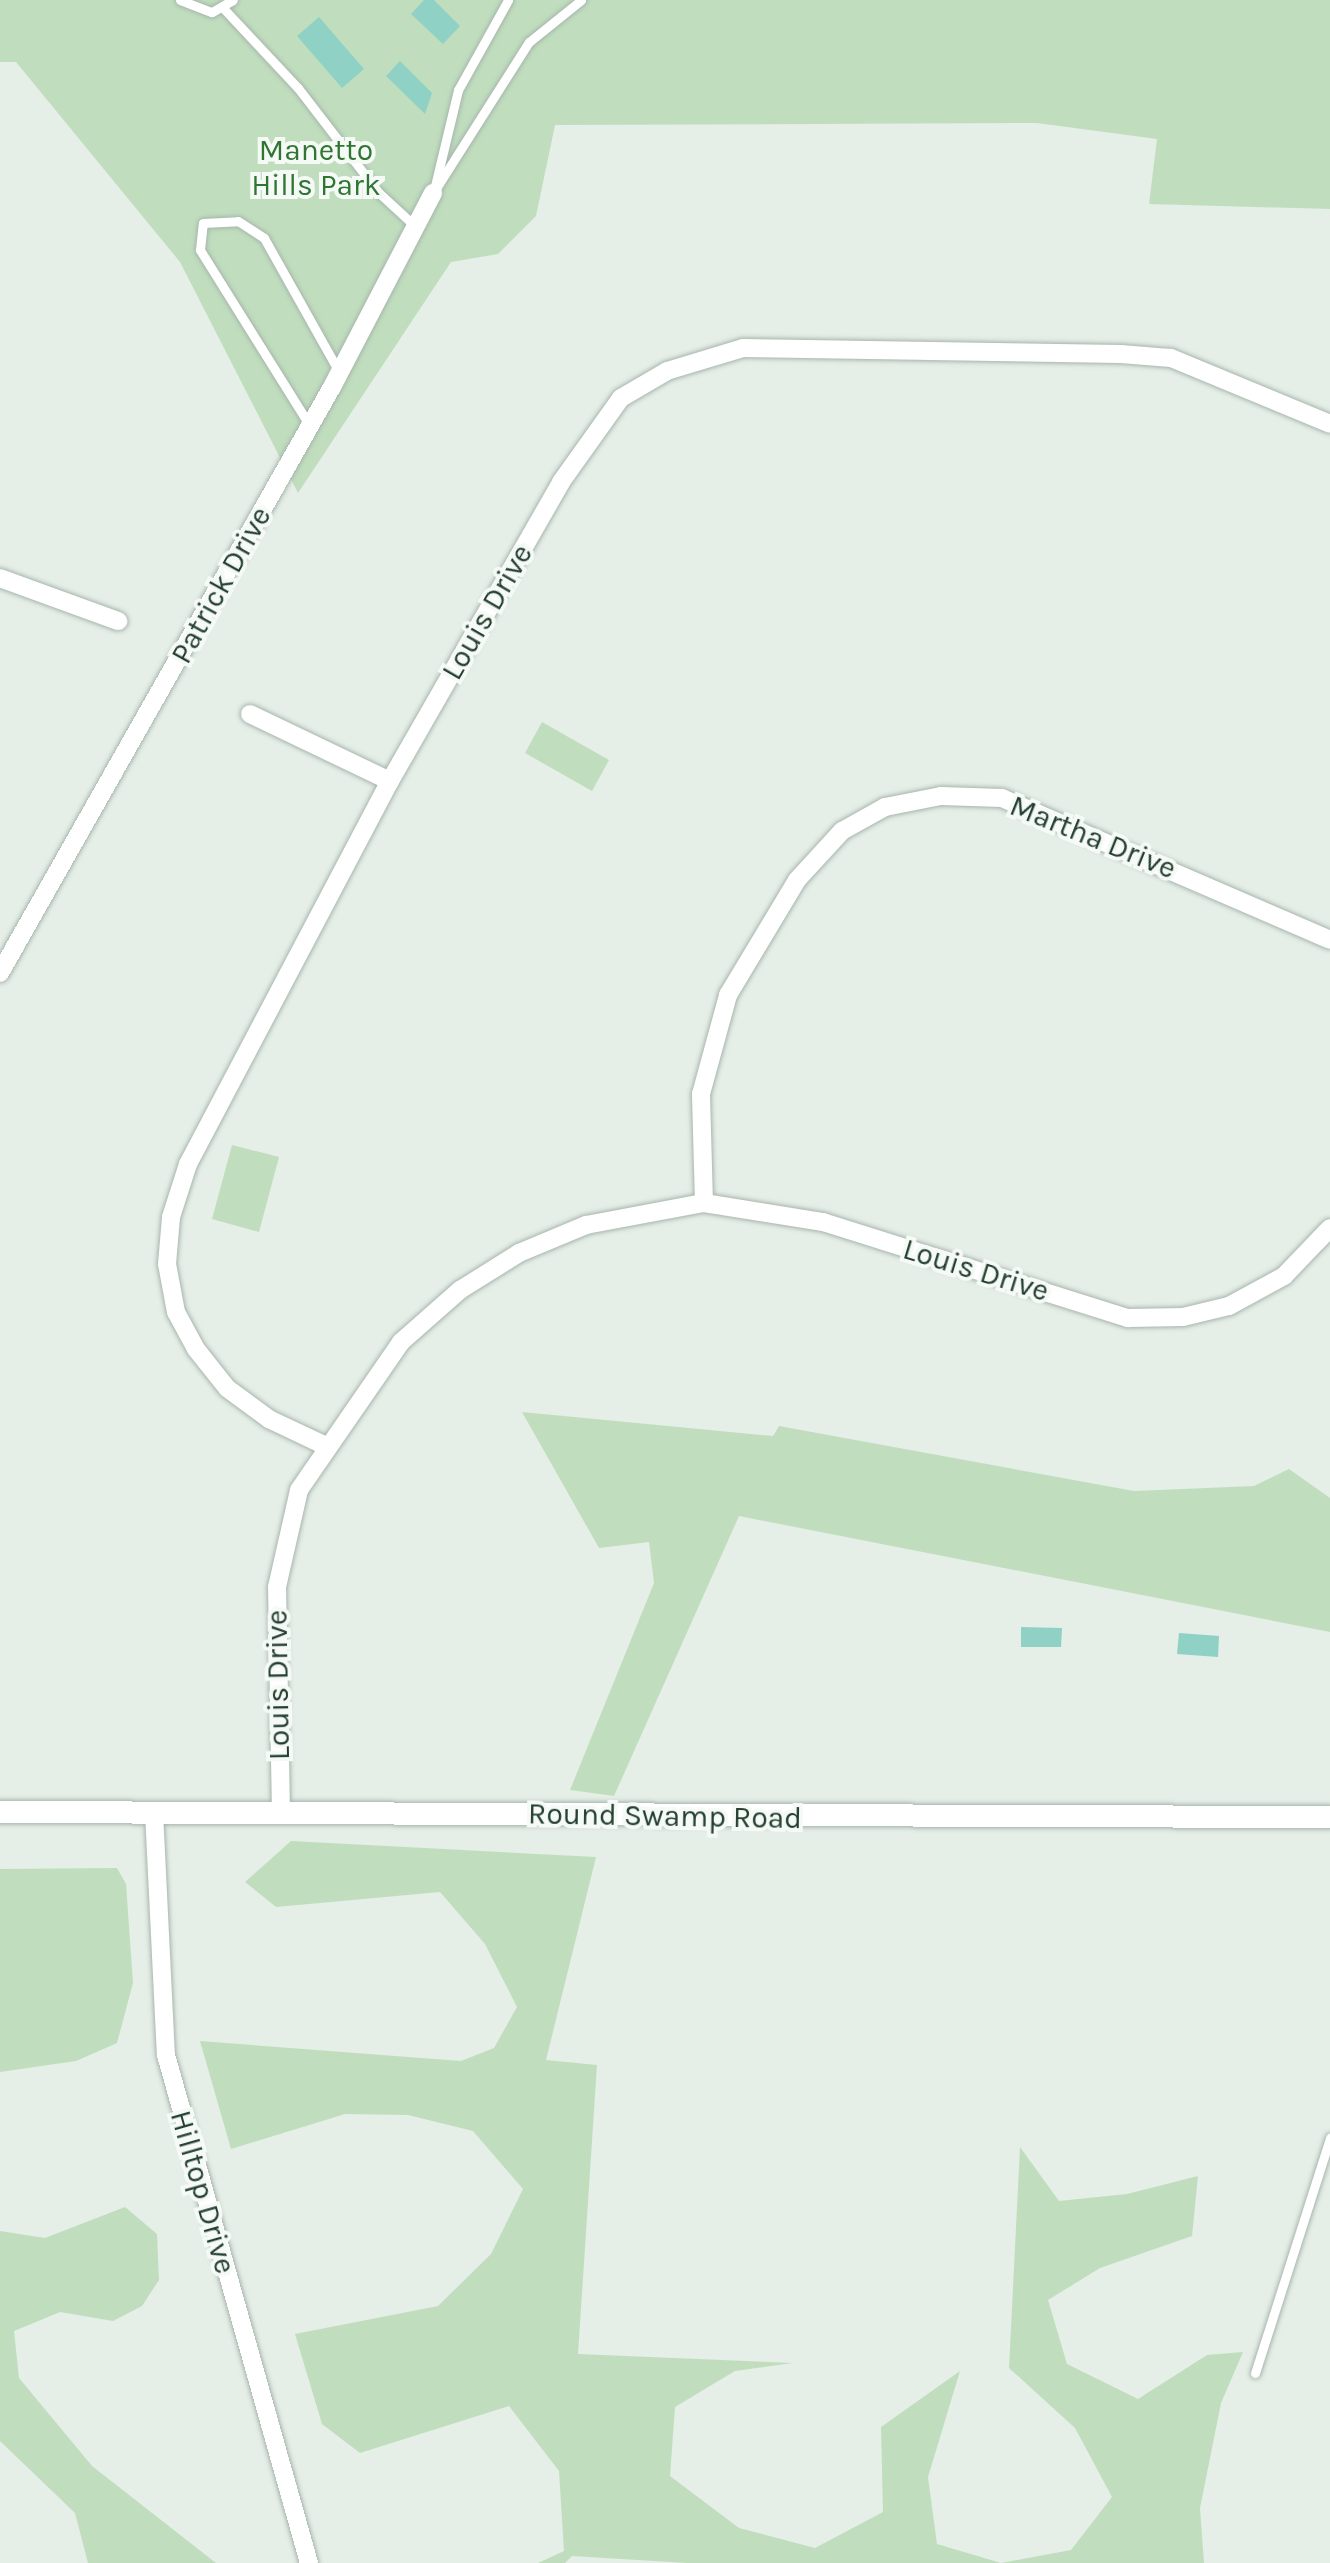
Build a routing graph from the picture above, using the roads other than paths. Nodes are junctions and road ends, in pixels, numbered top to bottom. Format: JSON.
{"nodes":[{"id":1,"x":180,"y":0,"type":"edge"},
{"id":2,"x":234,"y":0,"type":"edge"},
{"id":3,"x":508,"y":0,"type":"edge"},
{"id":4,"x":581,"y":0,"type":"edge"},
{"id":5,"x":224,"y":9,"type":"junction"},
{"id":6,"x":434,"y":193,"type":"junction"},
{"id":7,"x":415,"y":226,"type":"junction"},
{"id":8,"x":340,"y":372,"type":"junction"},
{"id":9,"x":1330,"y":424,"type":"edge"},
{"id":10,"x":310,"y":426,"type":"junction"},
{"id":11,"x":0,"y":578,"type":"edge"},
{"id":12,"x":118,"y":621,"type":"dead end"},
{"id":13,"x":250,"y":714,"type":"dead end"},
{"id":14,"x":390,"y":781,"type":"junction"},
{"id":15,"x":1330,"y":940,"type":"edge"},
{"id":16,"x":0,"y":973,"type":"edge"},
{"id":17,"x":704,"y":1202,"type":"junction"},
{"id":18,"x":1330,"y":1228,"type":"edge"},
{"id":19,"x":326,"y":1446,"type":"junction"},
{"id":20,"x":0,"y":1812,"type":"edge"},
{"id":21,"x":154,"y":1812,"type":"junction"},
{"id":22,"x":281,"y":1814,"type":"junction"},
{"id":23,"x":1330,"y":1818,"type":"edge"},
{"id":24,"x":1330,"y":2138,"type":"edge"},
{"id":25,"x":1255,"y":2373,"type":"dead end"},
{"id":26,"x":309,"y":2563,"type":"edge"}],
"edges":[{"from":1,"to":5,"type":"lane"},
{"from":2,"to":5,"type":"lane"},
{"from":3,"to":6,"type":"lane"},
{"from":4,"to":6,"type":"lane"},
{"from":5,"to":7,"type":"lane"},
{"from":6,"to":7,"type":"street","name":"Patrick Drive"},
{"from":7,"to":8,"type":"street","name":"Patrick Drive"},
{"from":8,"to":10,"type":"street","name":"Patrick Drive"},
{"from":8,"to":10,"type":"lane"},
{"from":9,"to":14,"type":"street","name":"Louis Drive"},
{"from":10,"to":16,"type":"street","name":"Patrick Drive"},
{"from":11,"to":12,"type":"street"},
{"from":13,"to":14,"type":"street"},
{"from":14,"to":19,"type":"street","name":"Louis Drive"},
{"from":15,"to":17,"type":"street","name":"Martha Drive"},
{"from":17,"to":18,"type":"street","name":"Louis Drive"},
{"from":17,"to":19,"type":"street","name":"Louis Drive"},
{"from":19,"to":22,"type":"street","name":"Louis Drive"},
{"from":20,"to":21,"type":"street","name":"Round Swamp Road"},
{"from":21,"to":22,"type":"street","name":"Round Swamp Road"},
{"from":21,"to":26,"type":"street","name":"Hilltop Drive"},
{"from":22,"to":23,"type":"street","name":"Round Swamp Road"},
{"from":24,"to":25,"type":"lane"}]}
